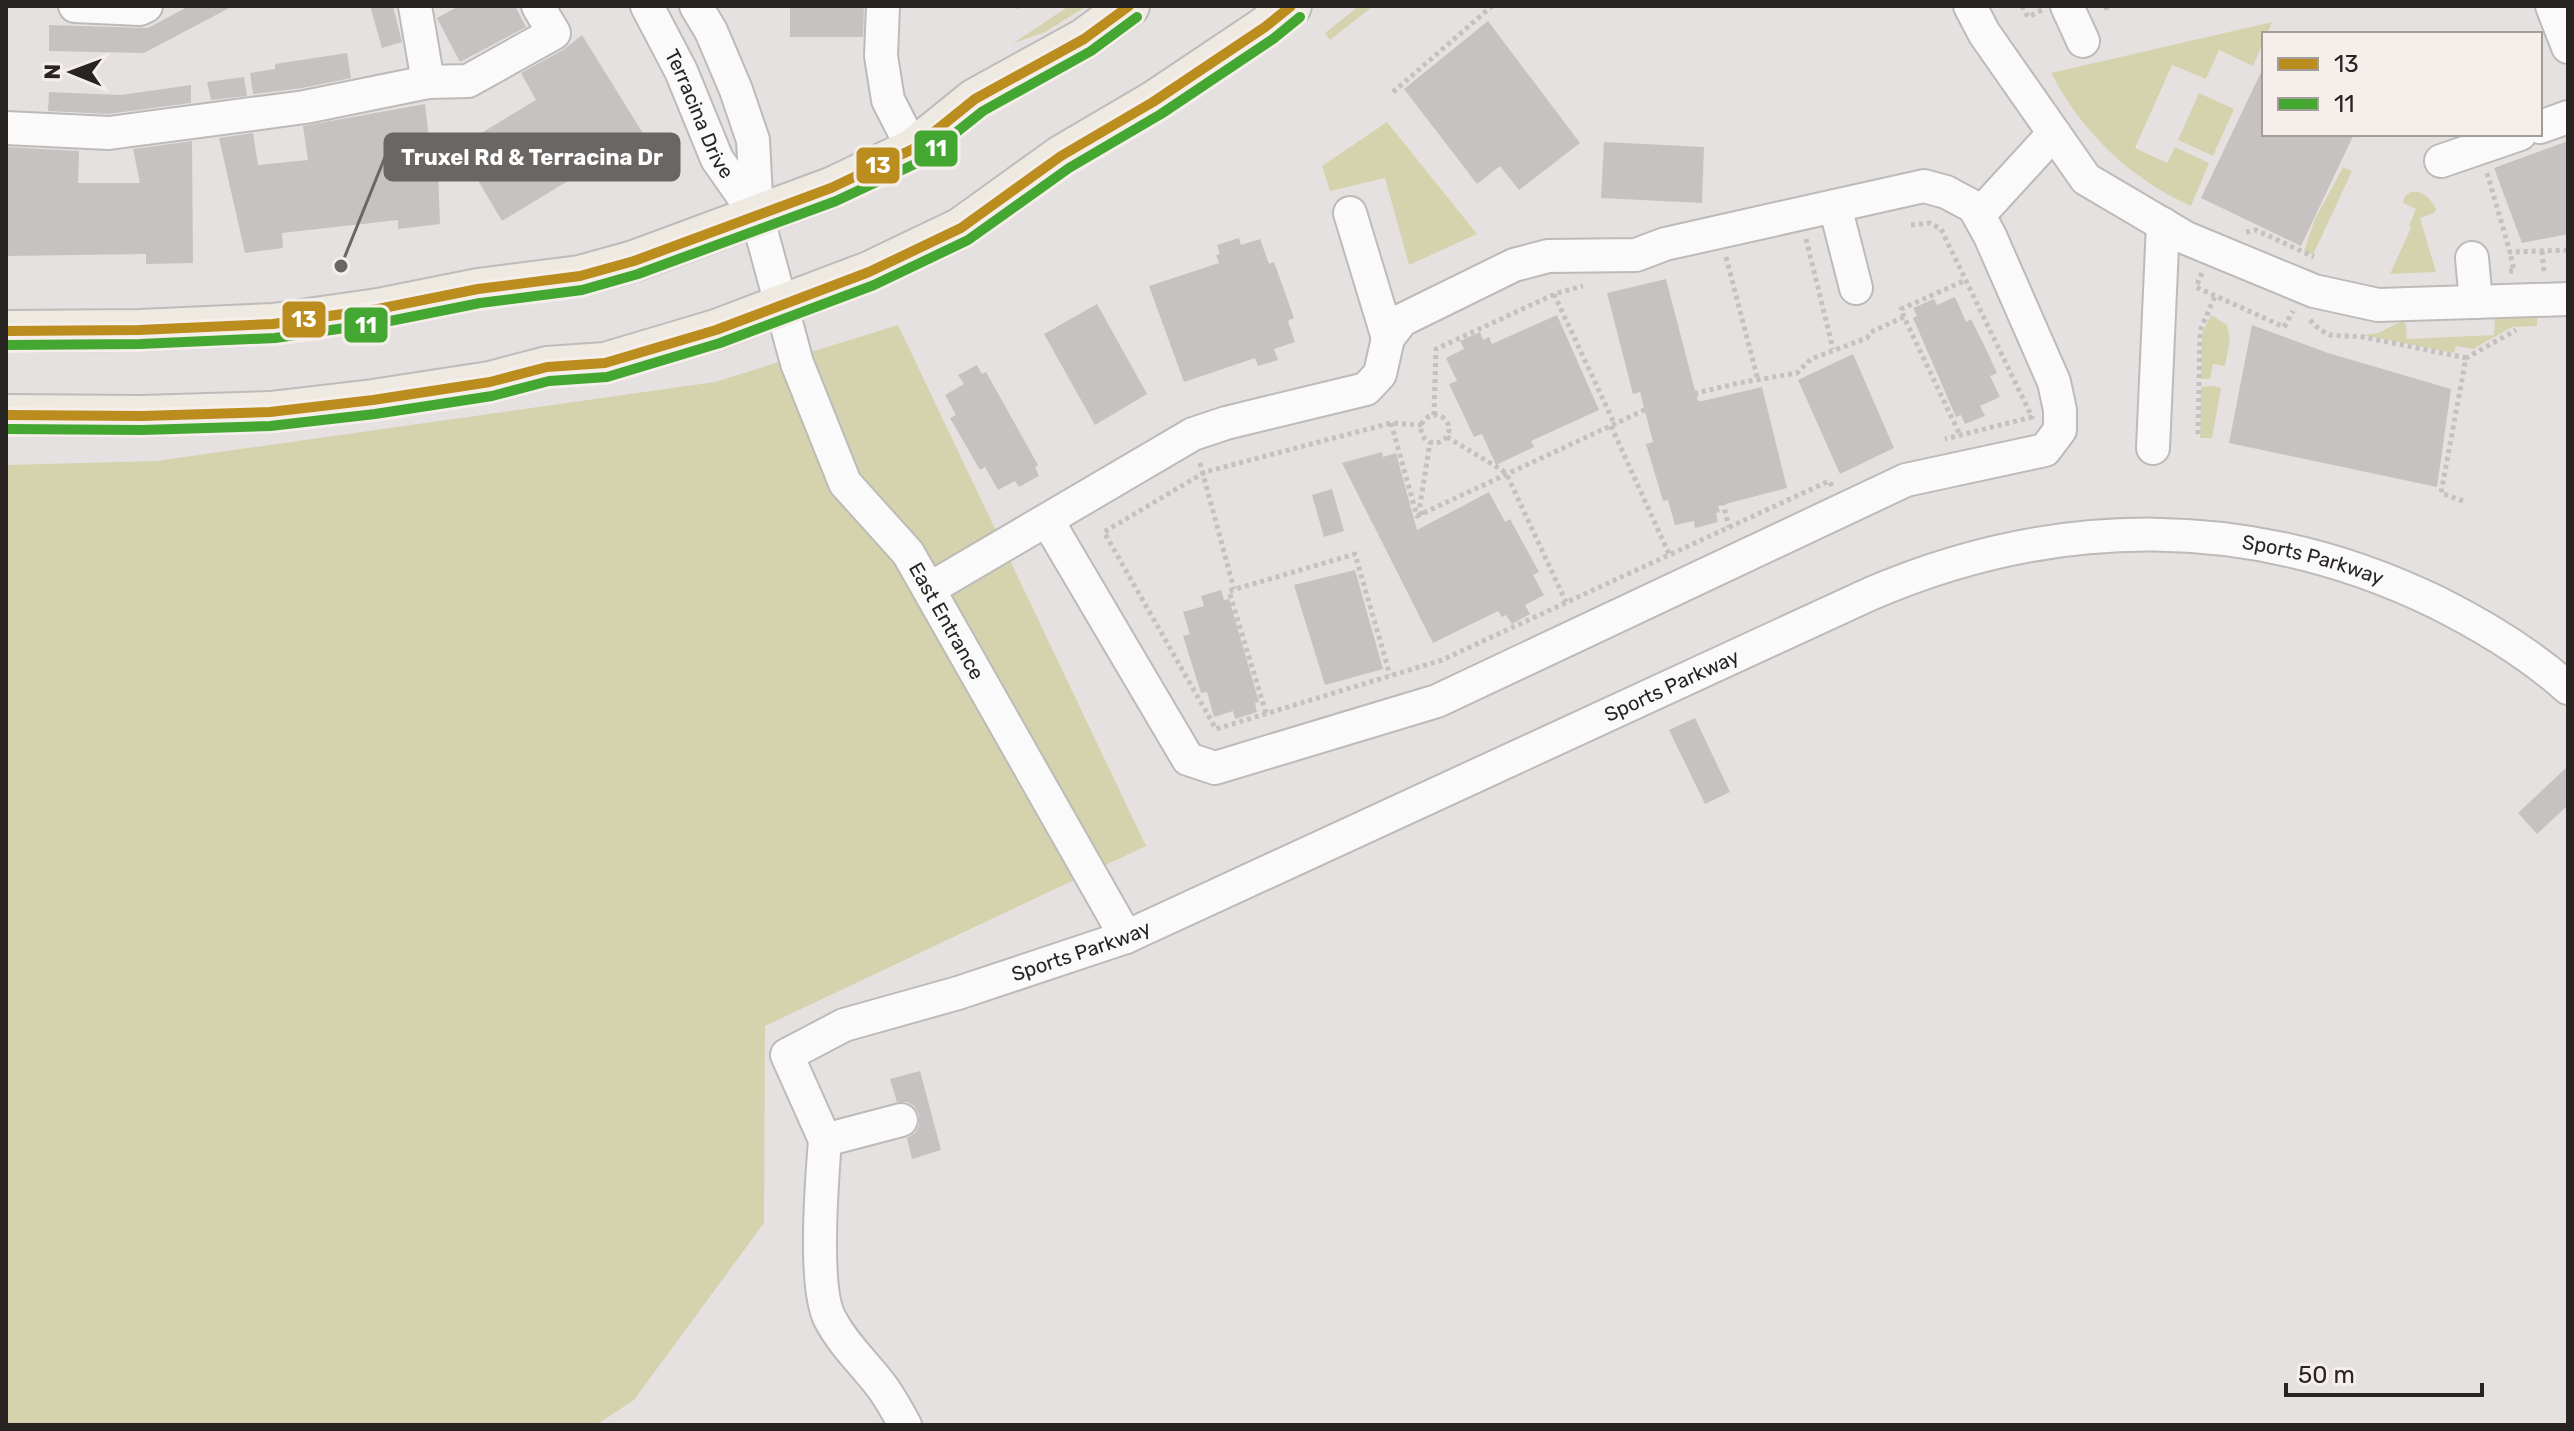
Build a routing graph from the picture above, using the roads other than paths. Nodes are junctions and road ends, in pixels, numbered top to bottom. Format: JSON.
{"nodes":[{"id":1,"x":75,"y":6,"type":"edge"},
{"id":2,"x":146,"y":6,"type":"edge"},
{"id":3,"x":538,"y":6,"type":"edge"},
{"id":4,"x":647,"y":6,"type":"edge"},
{"id":5,"x":696,"y":6,"type":"edge"},
{"id":6,"x":883,"y":6,"type":"edge"},
{"id":7,"x":1129,"y":6,"type":"edge"},
{"id":8,"x":1291,"y":6,"type":"edge"},
{"id":9,"x":1970,"y":6,"type":"edge"},
{"id":10,"x":2067,"y":6,"type":"edge"},
{"id":11,"x":2552,"y":6,"type":"edge"},
{"id":12,"x":417,"y":7,"type":"edge"},
{"id":13,"x":2083,"y":41,"type":"dead end"},
{"id":14,"x":2568,"y":47,"type":"edge"},
{"id":15,"x":428,"y":82,"type":"junction"},
{"id":16,"x":2568,"y":117,"type":"edge"},
{"id":17,"x":2542,"y":126,"type":"edge"},
{"id":18,"x":6,"y":128,"type":"edge"},
{"id":19,"x":2054,"y":133,"type":"junction"},
{"id":20,"x":2514,"y":136,"type":"edge"},
{"id":21,"x":913,"y":149,"type":"junction"},
{"id":22,"x":2441,"y":161,"type":"dead end"},
{"id":23,"x":1835,"y":206,"type":"junction"},
{"id":24,"x":1350,"y":213,"type":"dead end"},
{"id":25,"x":1979,"y":215,"type":"junction"},
{"id":26,"x":757,"y":216,"type":"junction"},
{"id":27,"x":2163,"y":224,"type":"junction"},
{"id":28,"x":1856,"y":288,"type":"dead end"},
{"id":29,"x":2557,"y":300,"type":"edge"},
{"id":30,"x":781,"y":305,"type":"junction"},
{"id":31,"x":6,"y":331,"type":"edge"},
{"id":32,"x":1388,"y":338,"type":"junction"},
{"id":33,"x":6,"y":415,"type":"edge"},
{"id":34,"x":2153,"y":448,"type":"dead end"},
{"id":35,"x":1047,"y":520,"type":"junction"},
{"id":36,"x":929,"y":589,"type":"junction"},
{"id":37,"x":2568,"y":688,"type":"edge"},
{"id":38,"x":1126,"y":937,"type":"junction"},
{"id":39,"x":901,"y":1120,"type":"dead end"},
{"id":40,"x":825,"y":1140,"type":"junction"},
{"id":41,"x":905,"y":1425,"type":"edge"}],
"edges":[{"from":1,"to":2,"type":"street"},
{"from":3,"to":15,"type":"street"},
{"from":4,"to":26,"type":"street","name":"Terracina Drive"},
{"from":5,"to":26,"type":"street","name":"Terracina Drive"},
{"from":6,"to":21,"type":"street"},
{"from":7,"to":21,"type":"main road"},
{"from":8,"to":30,"type":"main road"},
{"from":9,"to":19,"type":"street"},
{"from":10,"to":13,"type":"street"},
{"from":11,"to":14,"type":"street"},
{"from":12,"to":15,"type":"street"},
{"from":15,"to":18,"type":"street"},
{"from":16,"to":17,"type":"street"},
{"from":19,"to":25,"type":"street"},
{"from":19,"to":27,"type":"street"},
{"from":20,"to":22,"type":"street"},
{"from":21,"to":26,"type":"main road"},
{"from":23,"to":25,"type":"street"},
{"from":23,"to":28,"type":"street"},
{"from":23,"to":32,"type":"street"},
{"from":24,"to":32,"type":"street"},
{"from":25,"to":35,"type":"street"},
{"from":26,"to":30,"type":"street","name":"Terracina Drive"},
{"from":26,"to":31,"type":"main road"},
{"from":27,"to":29,"type":"street"},
{"from":27,"to":34,"type":"street"},
{"from":30,"to":33,"type":"main road"},
{"from":30,"to":36,"type":"street","name":"East Entrance"},
{"from":32,"to":35,"type":"street"},
{"from":35,"to":36,"type":"street"},
{"from":36,"to":38,"type":"street","name":"East Entrance"},
{"from":37,"to":38,"type":"street","name":"Sports Parkway"},
{"from":38,"to":40,"type":"street","name":"Sports Parkway"},
{"from":39,"to":40,"type":"street"},
{"from":40,"to":41,"type":"street"}]}
